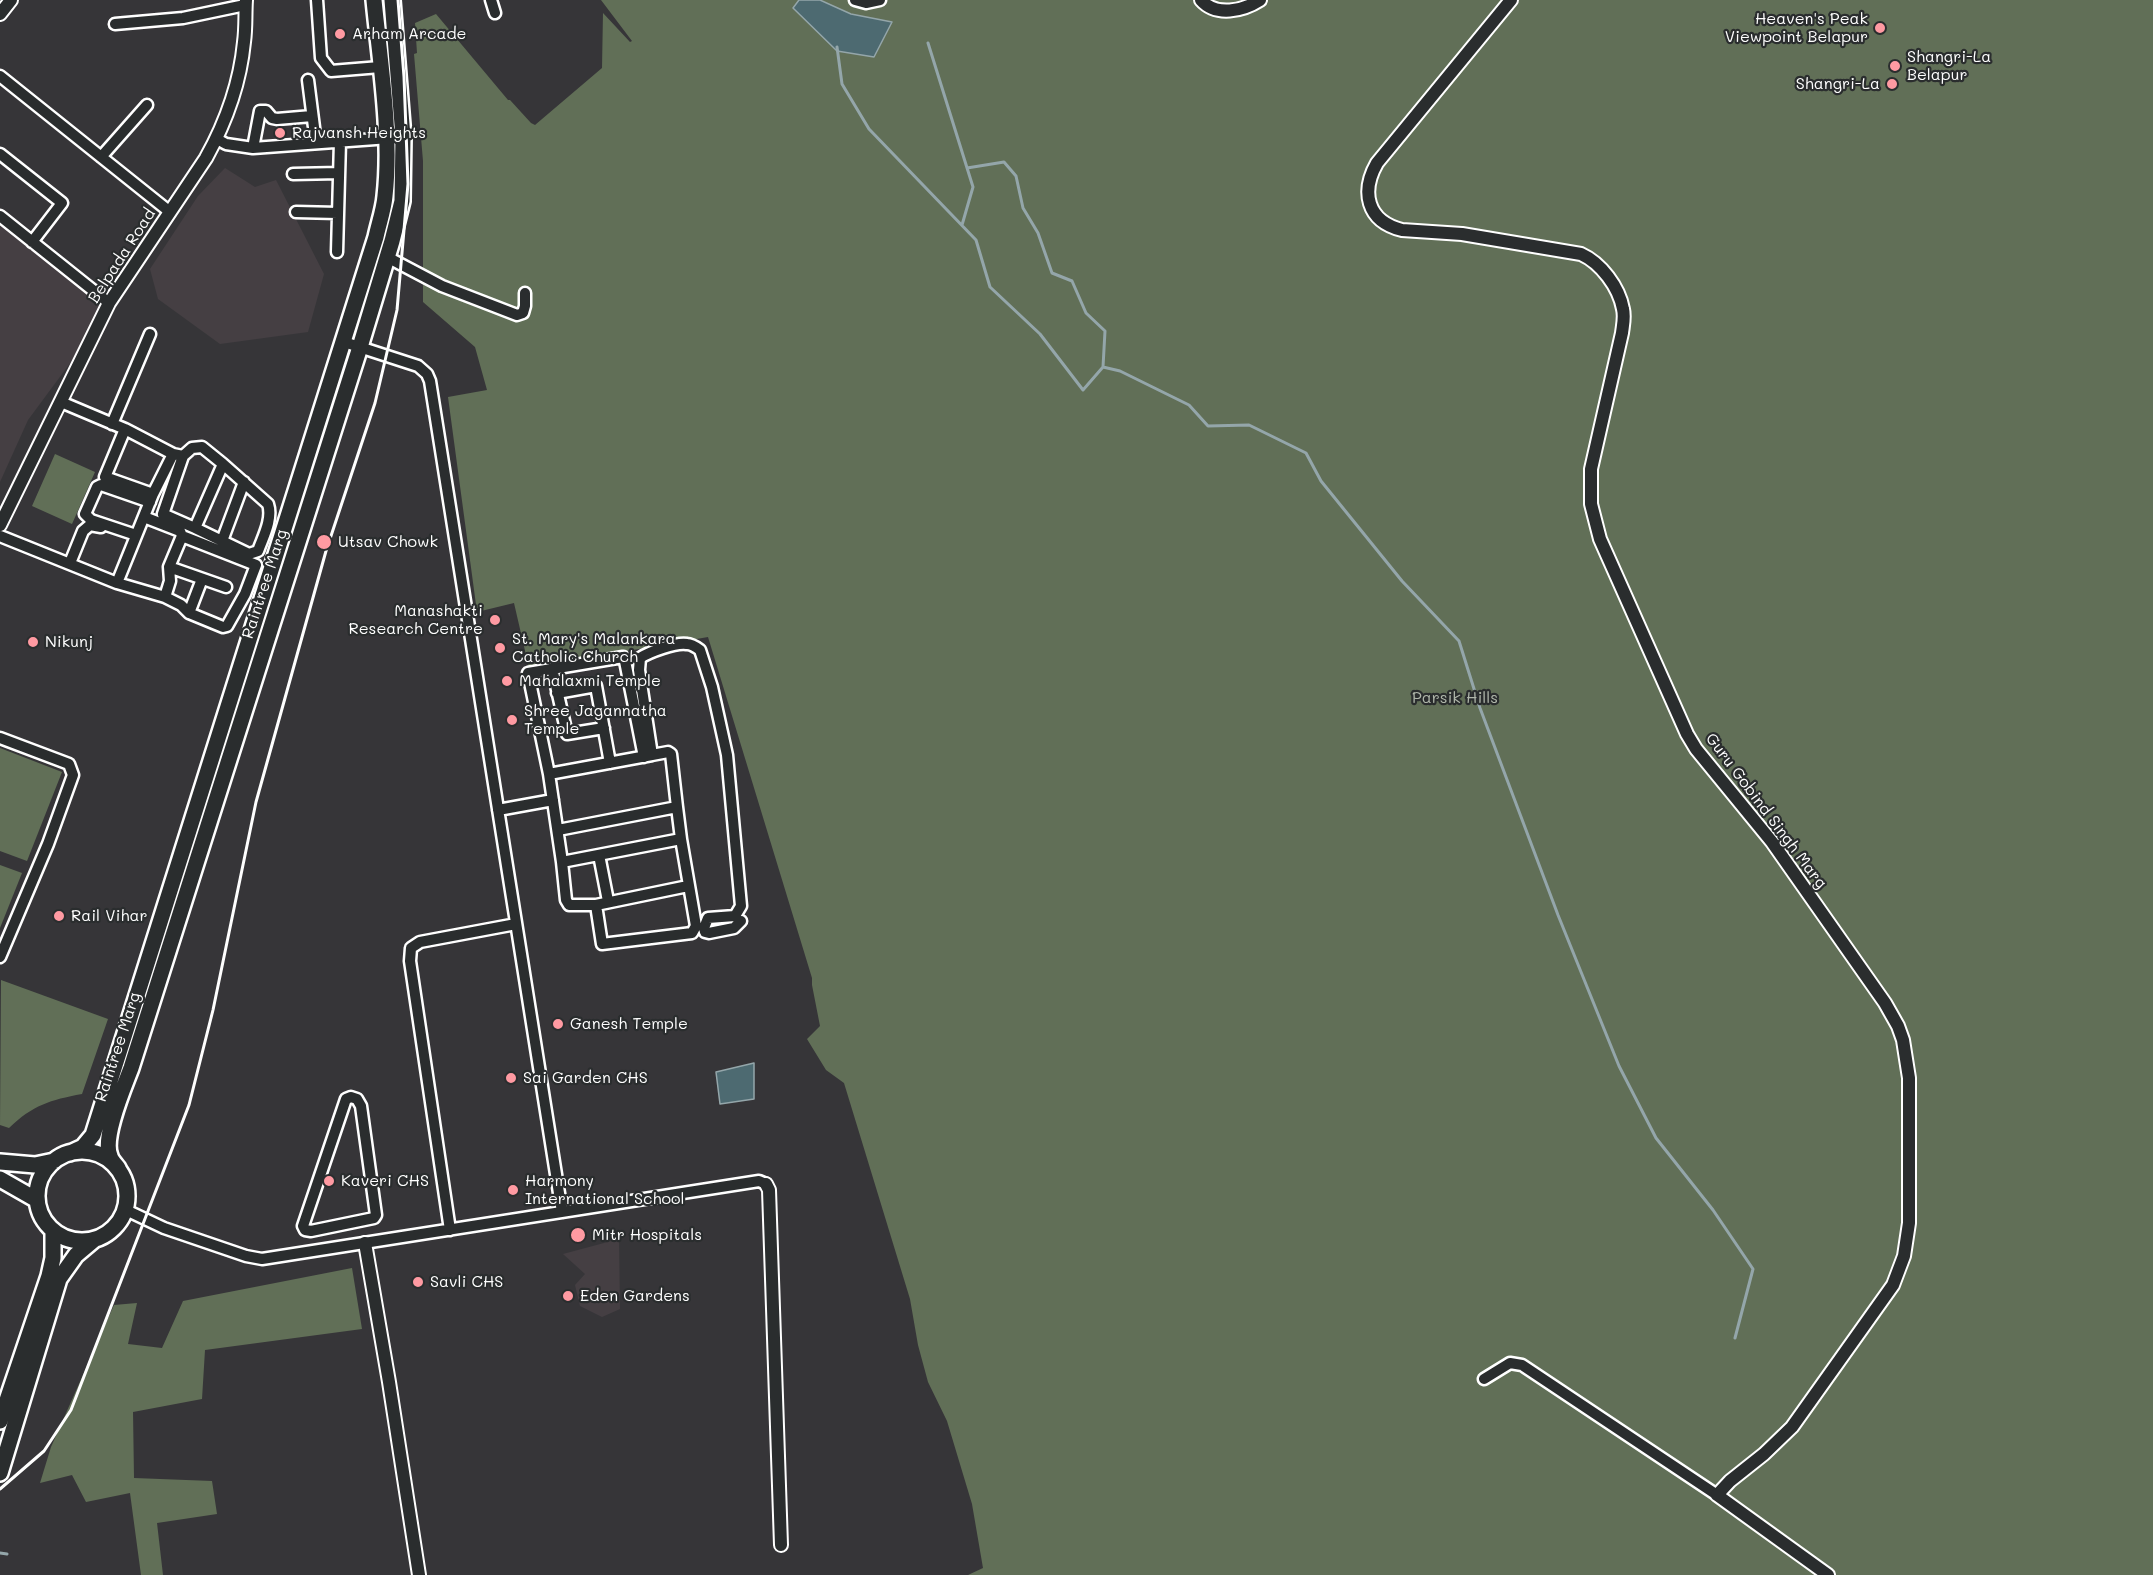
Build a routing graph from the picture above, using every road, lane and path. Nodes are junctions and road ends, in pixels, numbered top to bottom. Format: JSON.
{"nodes":[{"id":1,"x":11,"y":0,"type":"edge"},
{"id":2,"x":317,"y":0,"type":"edge"},
{"id":3,"x":374,"y":0,"type":"edge"},
{"id":4,"x":392,"y":0,"type":"edge"},
{"id":5,"x":491,"y":0,"type":"edge"},
{"id":6,"x":855,"y":0,"type":"edge"},
{"id":7,"x":880,"y":0,"type":"edge"},
{"id":8,"x":1201,"y":0,"type":"edge"},
{"id":9,"x":1260,"y":0,"type":"edge"},
{"id":10,"x":1511,"y":0,"type":"edge"},
{"id":11,"x":246,"y":3,"type":"edge"},
{"id":12,"x":495,"y":13,"type":"dead end"},
{"id":13,"x":0,"y":14,"type":"edge"},
{"id":14,"x":115,"y":24,"type":"dead end"},
{"id":15,"x":380,"y":67,"type":"junction"},
{"id":16,"x":0,"y":76,"type":"edge"},
{"id":17,"x":308,"y":80,"type":"dead end"},
{"id":18,"x":147,"y":105,"type":"dead end"},
{"id":19,"x":312,"y":116,"type":"junction"},
{"id":20,"x":403,"y":137,"type":"junction"},
{"id":21,"x":386,"y":138,"type":"junction"},
{"id":22,"x":217,"y":139,"type":"junction"},
{"id":23,"x":340,"y":141,"type":"junction"},
{"id":24,"x":316,"y":143,"type":"junction"},
{"id":25,"x":253,"y":148,"type":"junction"},
{"id":26,"x":0,"y":154,"type":"edge"},
{"id":27,"x":101,"y":157,"type":"junction"},
{"id":28,"x":339,"y":173,"type":"junction"},
{"id":29,"x":292,"y":174,"type":"dead end"},
{"id":30,"x":170,"y":212,"type":"junction"},
{"id":31,"x":296,"y":212,"type":"dead end"},
{"id":32,"x":338,"y":213,"type":"junction"},
{"id":33,"x":0,"y":216,"type":"edge"},
{"id":34,"x":32,"y":242,"type":"junction"},
{"id":35,"x":337,"y":252,"type":"dead end"},
{"id":36,"x":387,"y":256,"type":"junction"},
{"id":37,"x":525,"y":293,"type":"dead end"},
{"id":38,"x":109,"y":303,"type":"junction"},
{"id":39,"x":150,"y":334,"type":"dead end"},
{"id":40,"x":344,"y":342,"type":"junction"},
{"id":41,"x":360,"y":347,"type":"junction"},
{"id":42,"x":61,"y":402,"type":"junction"},
{"id":43,"x":120,"y":427,"type":"junction"},
{"id":44,"x":116,"y":439,"type":"dead end"},
{"id":45,"x":178,"y":455,"type":"junction"},
{"id":46,"x":223,"y":464,"type":"junction"},
{"id":47,"x":244,"y":482,"type":"junction"},
{"id":48,"x":150,"y":501,"type":"junction"},
{"id":49,"x":163,"y":512,"type":"junction"},
{"id":50,"x":144,"y":517,"type":"junction"},
{"id":51,"x":0,"y":525,"type":"edge"},
{"id":52,"x":195,"y":528,"type":"junction"},
{"id":53,"x":0,"y":536,"type":"edge"},
{"id":54,"x":182,"y":536,"type":"junction"},
{"id":55,"x":136,"y":537,"type":"junction"},
{"id":56,"x":222,"y":541,"type":"junction"},
{"id":57,"x":70,"y":563,"type":"junction"},
{"id":58,"x":169,"y":567,"type":"junction"},
{"id":59,"x":202,"y":579,"type":"junction"},
{"id":60,"x":117,"y":583,"type":"junction"},
{"id":61,"x":226,"y":587,"type":"dead end"},
{"id":62,"x":165,"y":597,"type":"junction"},
{"id":63,"x":189,"y":613,"type":"junction"},
{"id":64,"x":552,"y":668,"type":"junction"},
{"id":65,"x":557,"y":693,"type":"junction"},
{"id":66,"x":604,"y":728,"type":"junction"},
{"id":67,"x":0,"y":738,"type":"edge"},
{"id":68,"x":648,"y":756,"type":"junction"},
{"id":69,"x":610,"y":763,"type":"junction"},
{"id":70,"x":549,"y":774,"type":"junction"},
{"id":71,"x":553,"y":800,"type":"junction"},
{"id":72,"x":677,"y":807,"type":"junction"},
{"id":73,"x":498,"y":810,"type":"junction"},
{"id":74,"x":558,"y":830,"type":"junction"},
{"id":75,"x":681,"y":839,"type":"junction"},
{"id":76,"x":599,"y":855,"type":"junction"},
{"id":77,"x":562,"y":862,"type":"junction"},
{"id":78,"x":688,"y":886,"type":"junction"},
{"id":79,"x":608,"y":901,"type":"junction"},
{"id":80,"x":596,"y":905,"type":"junction"},
{"id":81,"x":741,"y":921,"type":"dead end"},
{"id":82,"x":516,"y":924,"type":"junction"},
{"id":83,"x":0,"y":957,"type":"edge"},
{"id":84,"x":366,"y":1148,"type":"joint"},
{"id":85,"x":70,"y":1153,"type":"junction"},
{"id":86,"x":54,"y":1161,"type":"junction"},
{"id":87,"x":0,"y":1162,"type":"edge"},
{"id":88,"x":118,"y":1168,"type":"junction"},
{"id":89,"x":0,"y":1179,"type":"edge"},
{"id":90,"x":766,"y":1184,"type":"joint"},
{"id":91,"x":37,"y":1200,"type":"junction"},
{"id":92,"x":126,"y":1210,"type":"junction"},
{"id":93,"x":561,"y":1212,"type":"junction"},
{"id":94,"x":450,"y":1230,"type":"junction"},
{"id":95,"x":53,"y":1231,"type":"junction"},
{"id":96,"x":95,"y":1239,"type":"junction"},
{"id":97,"x":365,"y":1243,"type":"junction"},
{"id":98,"x":1484,"y":1379,"type":"dead end"},
{"id":99,"x":0,"y":1421,"type":"edge"},
{"id":100,"x":0,"y":1473,"type":"edge"},
{"id":101,"x":1717,"y":1495,"type":"junction"},
{"id":102,"x":781,"y":1545,"type":"dead end"},
{"id":103,"x":419,"y":1575,"type":"edge"},
{"id":104,"x":1828,"y":1575,"type":"edge"}],
"edges":[{"from":1,"to":13,"type":"street"},
{"from":2,"to":15,"type":"street"},
{"from":3,"to":15,"type":"main road","name":"Raintree Marg"},
{"from":4,"to":20,"type":"main road","name":"Raintree Marg"},
{"from":5,"to":12,"type":"street"},
{"from":6,"to":7,"type":"street"},
{"from":8,"to":9,"type":"street"},
{"from":10,"to":101,"type":"street","name":"Guru Gobind Singh Marg"},
{"from":11,"to":14,"type":"street"},
{"from":11,"to":22,"type":"street","name":"Belpada Road"},
{"from":15,"to":21,"type":"main road","name":"Raintree Marg"},
{"from":16,"to":27,"type":"street"},
{"from":17,"to":19,"type":"street"},
{"from":18,"to":27,"type":"street"},
{"from":19,"to":24,"type":"street"},
{"from":19,"to":25,"type":"street"},
{"from":20,"to":21,"type":"street"},
{"from":20,"to":36,"type":"main road","name":"Raintree Marg"},
{"from":21,"to":23,"type":"street"},
{"from":21,"to":40,"type":"main road","name":"Raintree Marg"},
{"from":22,"to":25,"type":"street"},
{"from":22,"to":30,"type":"street","name":"Belpada Road"},
{"from":23,"to":24,"type":"street"},
{"from":23,"to":28,"type":"street"},
{"from":24,"to":25,"type":"street"},
{"from":26,"to":34,"type":"street"},
{"from":27,"to":30,"type":"street"},
{"from":28,"to":29,"type":"street"},
{"from":28,"to":32,"type":"street"},
{"from":30,"to":38,"type":"street","name":"Belpada Road"},
{"from":31,"to":32,"type":"street"},
{"from":32,"to":35,"type":"street"},
{"from":33,"to":34,"type":"street"},
{"from":34,"to":38,"type":"street"},
{"from":36,"to":37,"type":"street"},
{"from":36,"to":41,"type":"main road","name":"Raintree Marg"},
{"from":38,"to":42,"type":"street","name":"Belpada Road"},
{"from":39,"to":43,"type":"street"},
{"from":40,"to":41,"type":"street"},
{"from":40,"to":85,"type":"main road","name":"Raintree Marg"},
{"from":41,"to":73,"type":"street"},
{"from":41,"to":88,"type":"main road","name":"Raintree Marg"},
{"from":42,"to":43,"type":"street"},
{"from":42,"to":51,"type":"street","name":"Belpada Road"},
{"from":43,"to":44,"type":"street"},
{"from":43,"to":45,"type":"street"},
{"from":43,"to":48,"type":"street"},
{"from":45,"to":46,"type":"street"},
{"from":45,"to":48,"type":"street"},
{"from":45,"to":49,"type":"street"},
{"from":46,"to":47,"type":"street"},
{"from":46,"to":52,"type":"street"},
{"from":47,"to":56,"type":"street"},
{"from":47,"to":56,"type":"street"},
{"from":48,"to":49,"type":"street"},
{"from":48,"to":50,"type":"street"},
{"from":48,"to":55,"type":"street"},
{"from":49,"to":52,"type":"street"},
{"from":50,"to":54,"type":"street"},
{"from":50,"to":55,"type":"street"},
{"from":52,"to":56,"type":"street"},
{"from":53,"to":57,"type":"street"},
{"from":54,"to":58,"type":"street"},
{"from":54,"to":63,"type":"street"},
{"from":55,"to":57,"type":"street"},
{"from":55,"to":60,"type":"street"},
{"from":57,"to":60,"type":"street"},
{"from":58,"to":59,"type":"street"},
{"from":58,"to":62,"type":"street"},
{"from":59,"to":61,"type":"street"},
{"from":59,"to":63,"type":"street"},
{"from":60,"to":62,"type":"street"},
{"from":62,"to":63,"type":"street"},
{"from":64,"to":65,"type":"street"},
{"from":64,"to":68,"type":"street"},
{"from":64,"to":70,"type":"street"},
{"from":65,"to":66,"type":"street"},
{"from":65,"to":66,"type":"street"},
{"from":66,"to":69,"type":"street"},
{"from":67,"to":83,"type":"street"},
{"from":68,"to":69,"type":"street"},
{"from":68,"to":72,"type":"street"},
{"from":68,"to":81,"type":"street"},
{"from":69,"to":70,"type":"street"},
{"from":70,"to":71,"type":"street"},
{"from":71,"to":73,"type":"street"},
{"from":71,"to":74,"type":"street"},
{"from":72,"to":74,"type":"street"},
{"from":72,"to":75,"type":"street"},
{"from":73,"to":82,"type":"street"},
{"from":74,"to":77,"type":"street"},
{"from":75,"to":76,"type":"street"},
{"from":75,"to":78,"type":"street"},
{"from":76,"to":77,"type":"street"},
{"from":76,"to":79,"type":"street"},
{"from":77,"to":80,"type":"street"},
{"from":78,"to":79,"type":"street"},
{"from":78,"to":80,"type":"street"},
{"from":79,"to":80,"type":"street"},
{"from":82,"to":93,"type":"street"},
{"from":82,"to":94,"type":"street"},
{"from":84,"to":84,"type":"street"},
{"from":85,"to":86,"type":"main road"},
{"from":85,"to":88,"type":"main road"},
{"from":86,"to":87,"type":"main road"},
{"from":86,"to":91,"type":"main road"},
{"from":88,"to":92,"type":"main road"},
{"from":89,"to":91,"type":"main road"},
{"from":90,"to":93,"type":"street"},
{"from":90,"to":102,"type":"street"},
{"from":91,"to":95,"type":"main road"},
{"from":92,"to":96,"type":"main road"},
{"from":92,"to":97,"type":"street"},
{"from":93,"to":94,"type":"street"},
{"from":94,"to":97,"type":"street"},
{"from":95,"to":96,"type":"main road"},
{"from":95,"to":99,"type":"main road"},
{"from":96,"to":100,"type":"main road"},
{"from":97,"to":103,"type":"street"},
{"from":98,"to":101,"type":"street"},
{"from":101,"to":104,"type":"street"}]}
